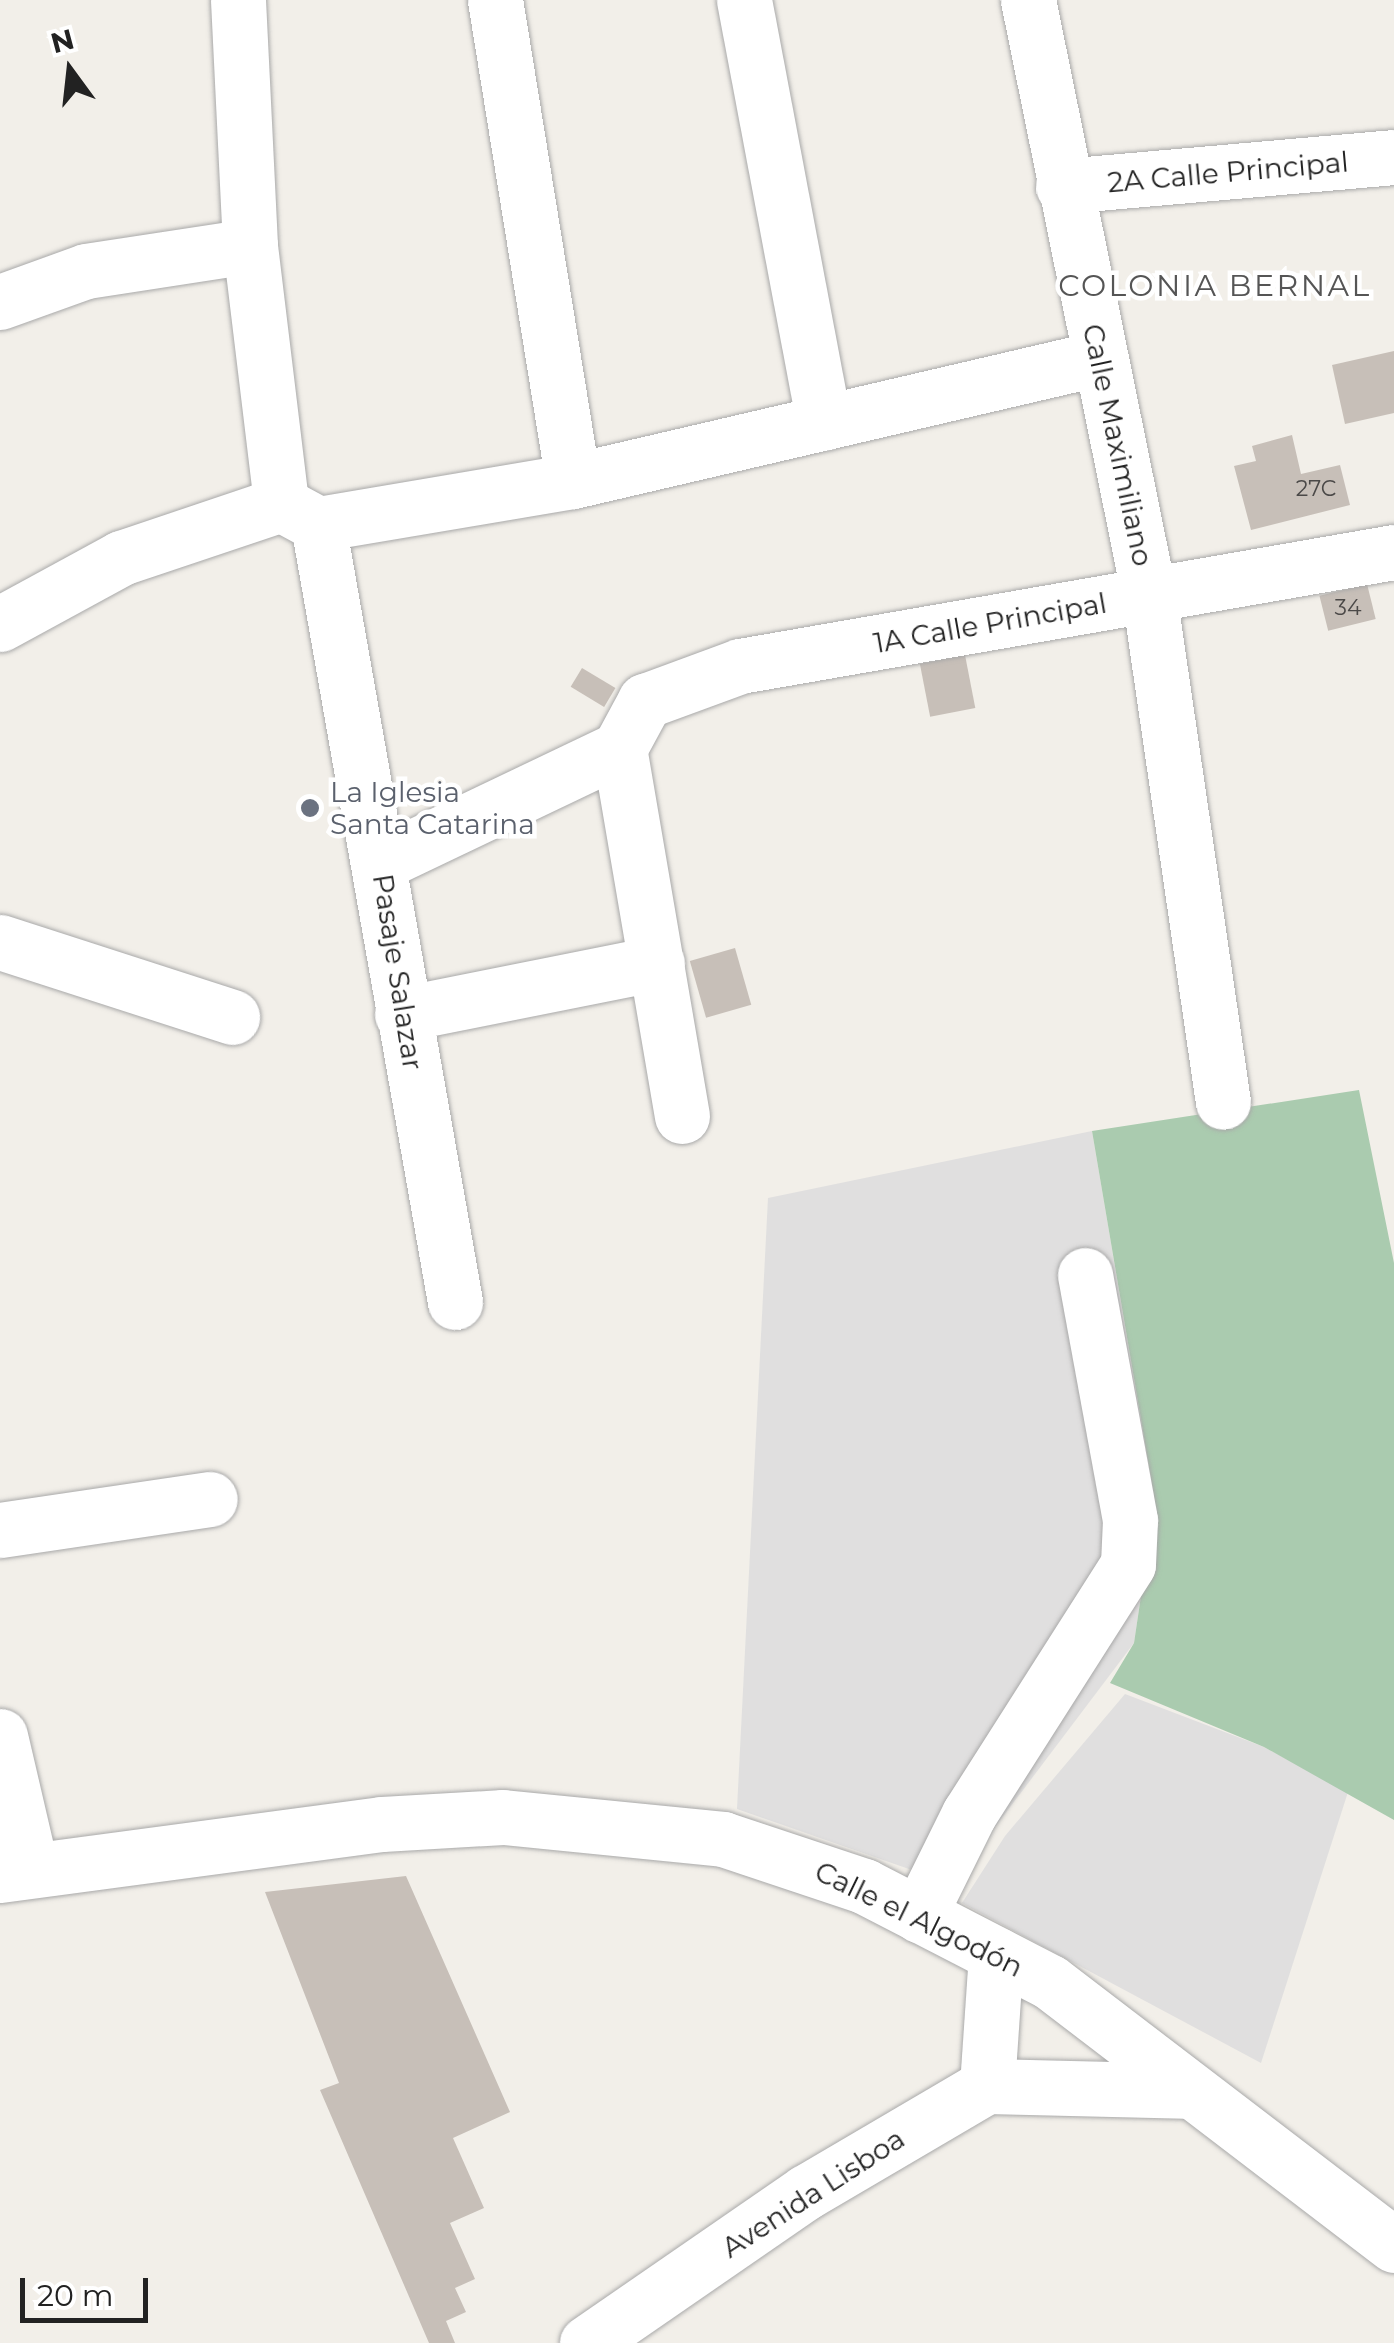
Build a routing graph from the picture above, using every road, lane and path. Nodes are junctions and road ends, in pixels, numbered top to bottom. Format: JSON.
{"nodes":[{"id":1,"x":238,"y":0,"type":"edge"},
{"id":2,"x":496,"y":0,"type":"edge"},
{"id":3,"x":744,"y":0,"type":"edge"},
{"id":4,"x":1028,"y":0,"type":"edge"},
{"id":5,"x":1394,"y":157,"type":"edge"},
{"id":6,"x":1063,"y":186,"type":"junction"},
{"id":7,"x":250,"y":246,"type":"junction"},
{"id":8,"x":0,"y":302,"type":"edge"},
{"id":9,"x":1100,"y":358,"type":"junction"},
{"id":10,"x":824,"y":423,"type":"junction"},
{"id":11,"x":573,"y":481,"type":"junction"},
{"id":12,"x":300,"y":514,"type":"junction"},
{"id":13,"x":1394,"y":552,"type":"edge"},
{"id":14,"x":1149,"y":595,"type":"junction"},
{"id":15,"x":0,"y":624,"type":"edge"},
{"id":16,"x":619,"y":749,"type":"junction"},
{"id":17,"x":382,"y":862,"type":"junction"},
{"id":18,"x":0,"y":942,"type":"edge"},
{"id":19,"x":657,"y":963,"type":"junction"},
{"id":20,"x":402,"y":1014,"type":"junction"},
{"id":21,"x":232,"y":1017,"type":"dead end"},
{"id":22,"x":1223,"y":1102,"type":"dead end"},
{"id":23,"x":682,"y":1116,"type":"dead end"},
{"id":24,"x":1085,"y":1275,"type":"dead end"},
{"id":25,"x":455,"y":1302,"type":"dead end"},
{"id":26,"x":210,"y":1499,"type":"dead end"},
{"id":27,"x":0,"y":1530,"type":"edge"},
{"id":28,"x":0,"y":1736,"type":"edge"},
{"id":29,"x":15,"y":1872,"type":"edge"},
{"id":30,"x":919,"y":1915,"type":"junction"},
{"id":31,"x":996,"y":1954,"type":"junction"},
{"id":32,"x":987,"y":2086,"type":"junction"},
{"id":33,"x":1184,"y":2091,"type":"junction"},
{"id":34,"x":1394,"y":2245,"type":"edge"},
{"id":35,"x":649,"y":2324,"type":"edge"},
{"id":36,"x":587,"y":2343,"type":"edge"}],
"edges":[{"from":1,"to":7,"type":"street","name":"Pasaje Salazar"},
{"from":2,"to":11,"type":"street"},
{"from":3,"to":10,"type":"street"},
{"from":4,"to":6,"type":"street","name":"Calle Maximiliano"},
{"from":5,"to":6,"type":"street","name":"2A Calle Principal"},
{"from":6,"to":9,"type":"street","name":"Calle Maximiliano"},
{"from":7,"to":8,"type":"street"},
{"from":7,"to":12,"type":"street","name":"Pasaje Salazar"},
{"from":9,"to":10,"type":"street"},
{"from":9,"to":14,"type":"street","name":"Calle Maximiliano"},
{"from":10,"to":11,"type":"street"},
{"from":11,"to":12,"type":"street"},
{"from":12,"to":15,"type":"street"},
{"from":12,"to":17,"type":"street","name":"Pasaje Salazar"},
{"from":13,"to":14,"type":"street","name":"1A Calle Principal"},
{"from":14,"to":16,"type":"street","name":"1A Calle Principal"},
{"from":14,"to":22,"type":"street","name":"Calle Maximiliano"},
{"from":16,"to":17,"type":"street"},
{"from":16,"to":19,"type":"street"},
{"from":17,"to":20,"type":"street","name":"Pasaje Salazar"},
{"from":18,"to":21,"type":"street"},
{"from":19,"to":20,"type":"street"},
{"from":19,"to":23,"type":"street"},
{"from":20,"to":25,"type":"street","name":"Pasaje Salazar"},
{"from":24,"to":30,"type":"street"},
{"from":26,"to":27,"type":"street"},
{"from":28,"to":29,"type":"street"},
{"from":29,"to":30,"type":"street","name":"Calle el Algodón"},
{"from":30,"to":31,"type":"street","name":"Calle el Algodón"},
{"from":31,"to":32,"type":"street"},
{"from":31,"to":33,"type":"street","name":"Calle el Algodón"},
{"from":32,"to":33,"type":"street"},
{"from":32,"to":35,"type":"street","name":"Avenida Lisboa"},
{"from":33,"to":34,"type":"street","name":"Calle el Algodón"},
{"from":35,"to":36,"type":"street","name":"Avenida Lisboa"}]}
